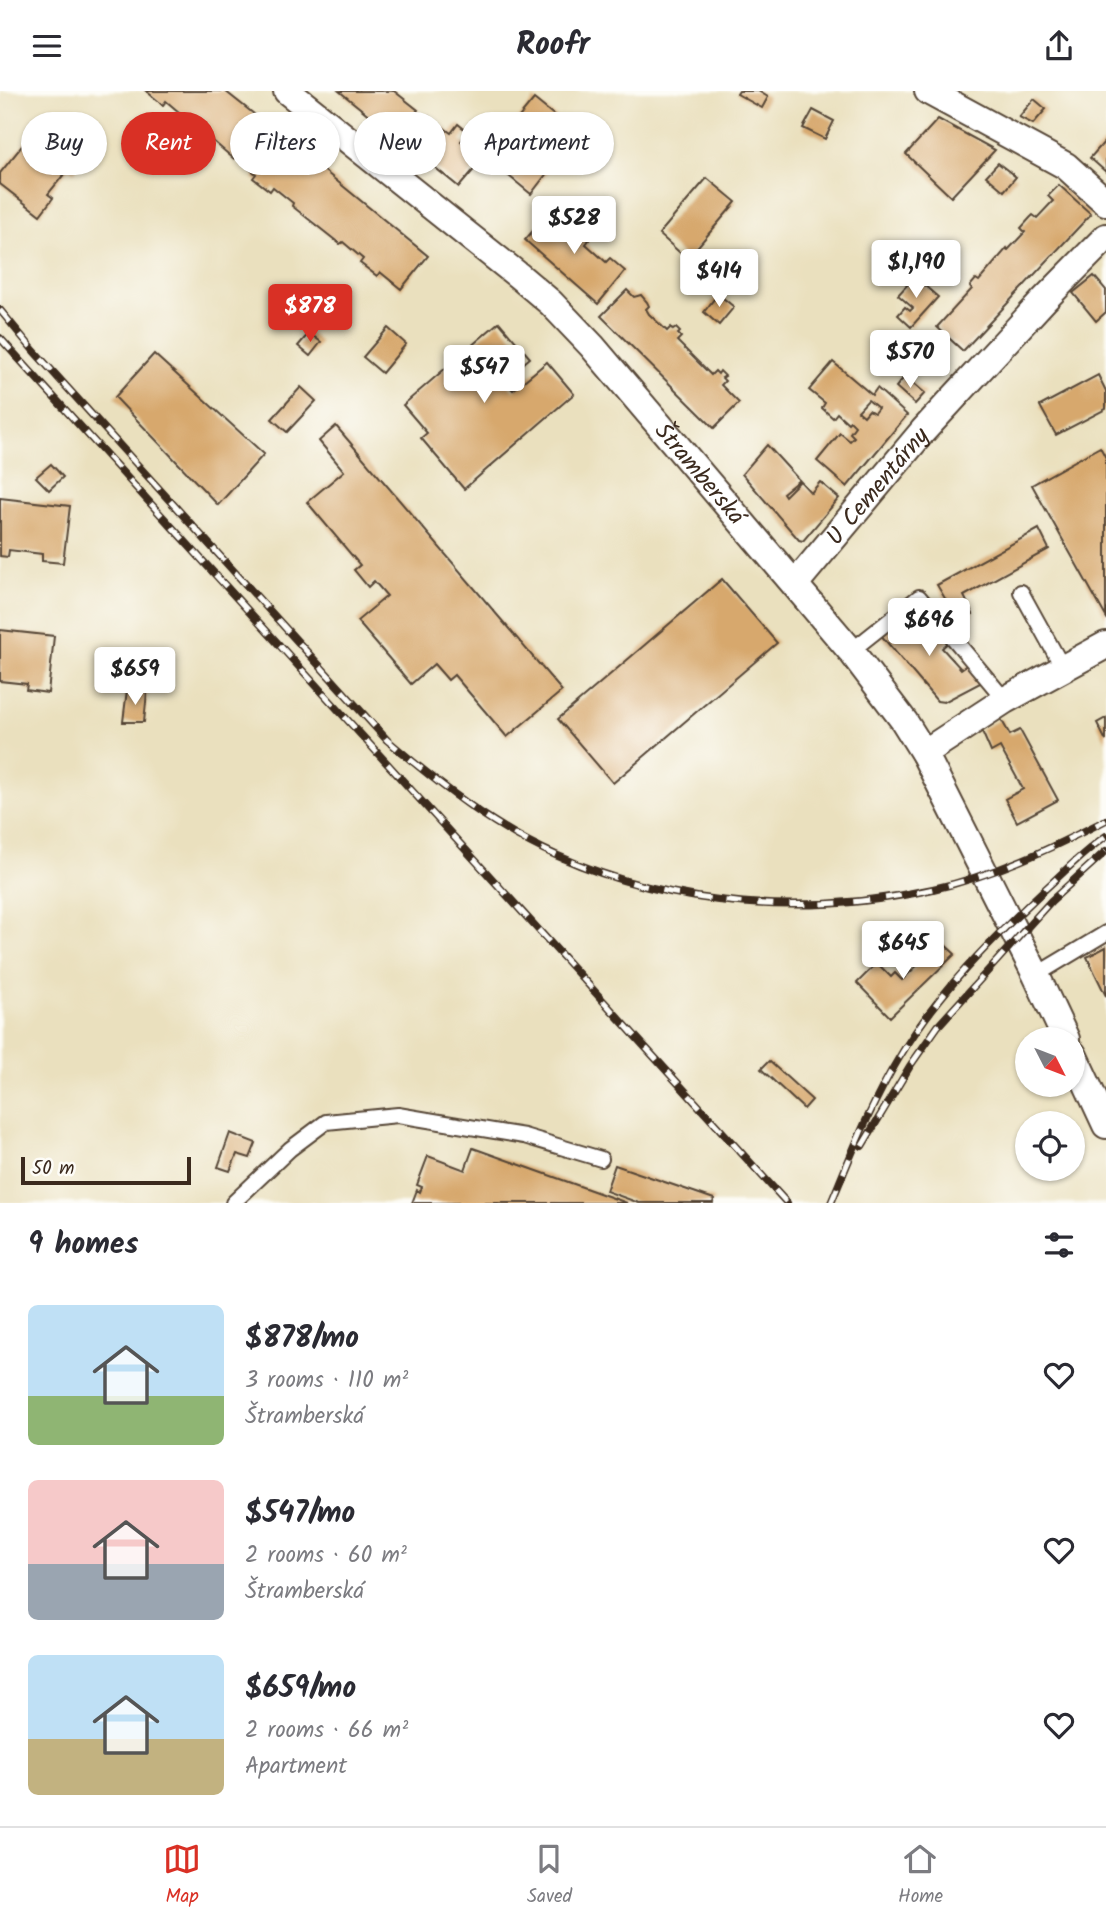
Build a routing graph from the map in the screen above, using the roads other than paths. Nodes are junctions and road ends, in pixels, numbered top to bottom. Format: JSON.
{"nodes":[{"id":1,"x":287,"y":91,"type":"edge"},
{"id":2,"x":928,"y":91,"type":"edge"},
{"id":3,"x":1106,"y":202,"type":"edge"},
{"id":4,"x":1106,"y":237,"type":"edge"},
{"id":5,"x":795,"y":584,"type":"junction"},
{"id":6,"x":1021,"y":592,"type":"dead end"},
{"id":7,"x":1106,"y":645,"type":"edge"},
{"id":8,"x":851,"y":651,"type":"junction"},
{"id":9,"x":1063,"y":668,"type":"junction"},
{"id":10,"x":1005,"y":700,"type":"junction"},
{"id":11,"x":923,"y":754,"type":"junction"},
{"id":12,"x":1106,"y":933,"type":"edge"},
{"id":13,"x":1036,"y":975,"type":"junction"},
{"id":14,"x":1060,"y":1027,"type":"edge"},
{"id":15,"x":1085,"y":1080,"type":"edge"},
{"id":16,"x":1106,"y":1125,"type":"edge"},
{"id":17,"x":601,"y":1159,"type":"dead end"},
{"id":18,"x":233,"y":1203,"type":"edge"}],
"edges":[{"from":1,"to":5,"type":"street","name":"Štramberská"},
{"from":2,"to":3,"type":"street"},
{"from":4,"to":5,"type":"street","name":"U Cementárny"},
{"from":5,"to":8,"type":"street","name":"Štramberská"},
{"from":6,"to":9,"type":"lane"},
{"from":7,"to":9,"type":"street"},
{"from":8,"to":10,"type":"lane"},
{"from":8,"to":11,"type":"street","name":"Štramberská"},
{"from":9,"to":10,"type":"street"},
{"from":10,"to":11,"type":"street"},
{"from":11,"to":13,"type":"street","name":"Štramberská"},
{"from":12,"to":13,"type":"lane"},
{"from":13,"to":14,"type":"street","name":"Štramberská"},
{"from":15,"to":16,"type":"street"},
{"from":17,"to":18,"type":"lane"}]}
